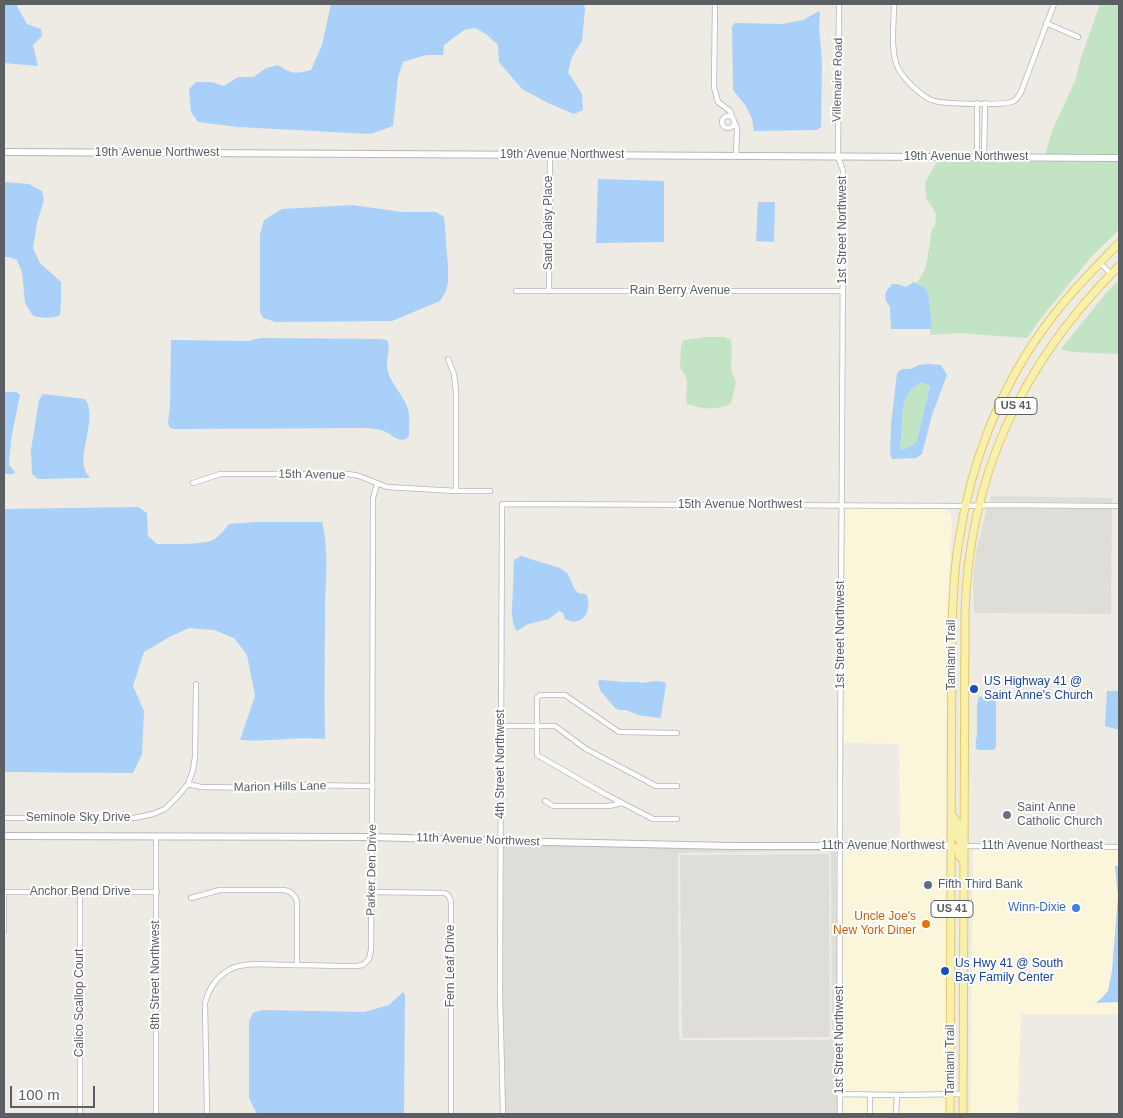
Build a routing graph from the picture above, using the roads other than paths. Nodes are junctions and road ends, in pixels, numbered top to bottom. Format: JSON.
{"nodes":[{"id":1,"x":715,"y":4,"type":"edge"},
{"id":2,"x":839,"y":4,"type":"edge"},
{"id":3,"x":894,"y":4,"type":"edge"},
{"id":4,"x":1054,"y":4,"type":"edge"},
{"id":5,"x":1046,"y":23,"type":"junction"},
{"id":6,"x":1078,"y":37,"type":"dead end"},
{"id":7,"x":977,"y":103,"type":"junction"},
{"id":8,"x":985,"y":103,"type":"junction"},
{"id":9,"x":724,"y":107,"type":"junction"},
{"id":10,"x":724,"y":118,"type":"junction"},
{"id":11,"x":734,"y":121,"type":"junction"},
{"id":12,"x":728,"y":129,"type":"junction"},
{"id":13,"x":977,"y":133,"type":"junction"},
{"id":14,"x":984,"y":133,"type":"junction"},
{"id":15,"x":736,"y":137,"type":"junction"},
{"id":16,"x":4,"y":152,"type":"edge"},
{"id":17,"x":550,"y":155,"type":"junction"},
{"id":18,"x":736,"y":156,"type":"junction"},
{"id":19,"x":838,"y":157,"type":"junction"},
{"id":20,"x":977,"y":157,"type":"junction"},
{"id":21,"x":984,"y":157,"type":"junction"},
{"id":22,"x":1119,"y":158,"type":"edge"},
{"id":23,"x":1119,"y":243,"type":"edge"},
{"id":24,"x":1100,"y":262,"type":"junction"},
{"id":25,"x":1119,"y":266,"type":"edge"},
{"id":26,"x":1111,"y":274,"type":"junction"},
{"id":27,"x":516,"y":290,"type":"dead end"},
{"id":28,"x":549,"y":290,"type":"junction"},
{"id":29,"x":843,"y":291,"type":"junction"},
{"id":30,"x":448,"y":359,"type":"dead end"},
{"id":31,"x":193,"y":482,"type":"dead end"},
{"id":32,"x":377,"y":484,"type":"junction"},
{"id":33,"x":456,"y":491,"type":"junction"},
{"id":34,"x":490,"y":491,"type":"dead end"},
{"id":35,"x":502,"y":504,"type":"joint"},
{"id":36,"x":842,"y":505,"type":"junction"},
{"id":37,"x":966,"y":506,"type":"junction"},
{"id":38,"x":979,"y":506,"type":"junction"},
{"id":39,"x":1119,"y":506,"type":"edge"},
{"id":40,"x":952,"y":638,"type":"junction"},
{"id":41,"x":965,"y":639,"type":"junction"},
{"id":42,"x":196,"y":684,"type":"dead end"},
{"id":43,"x":952,"y":713,"type":"junction"},
{"id":44,"x":965,"y":713,"type":"junction"},
{"id":45,"x":501,"y":726,"type":"junction"},
{"id":46,"x":537,"y":726,"type":"junction"},
{"id":47,"x":677,"y":733,"type":"dead end"},
{"id":48,"x":188,"y":784,"type":"junction"},
{"id":49,"x":372,"y":786,"type":"junction"},
{"id":50,"x":677,"y":786,"type":"dead end"},
{"id":51,"x":545,"y":801,"type":"dead end"},
{"id":52,"x":622,"y":803,"type":"junction"},
{"id":53,"x":952,"y":815,"type":"junction"},
{"id":54,"x":4,"y":818,"type":"edge"},
{"id":55,"x":677,"y":819,"type":"dead end"},
{"id":56,"x":4,"y":836,"type":"edge"},
{"id":57,"x":156,"y":837,"type":"junction"},
{"id":58,"x":372,"y":837,"type":"junction"},
{"id":59,"x":501,"y":841,"type":"junction"},
{"id":60,"x":839,"y":846,"type":"junction"},
{"id":61,"x":952,"y":846,"type":"junction"},
{"id":62,"x":964,"y":846,"type":"junction"},
{"id":63,"x":1119,"y":847,"type":"edge"},
{"id":64,"x":964,"y":861,"type":"junction"},
{"id":65,"x":4,"y":892,"type":"edge"},
{"id":66,"x":80,"y":892,"type":"junction"},
{"id":67,"x":156,"y":892,"type":"junction"},
{"id":68,"x":372,"y":892,"type":"junction"},
{"id":69,"x":190,"y":898,"type":"dead end"},
{"id":70,"x":4,"y":930,"type":"edge"},
{"id":71,"x":297,"y":965,"type":"junction"},
{"id":72,"x":840,"y":1094,"type":"junction"},
{"id":73,"x":951,"y":1094,"type":"junction"},
{"id":74,"x":963,"y":1094,"type":"junction"},
{"id":75,"x":870,"y":1095,"type":"junction"},
{"id":76,"x":897,"y":1095,"type":"junction"},
{"id":77,"x":80,"y":1114,"type":"edge"},
{"id":78,"x":156,"y":1114,"type":"edge"},
{"id":79,"x":207,"y":1114,"type":"edge"},
{"id":80,"x":450,"y":1114,"type":"edge"},
{"id":81,"x":502,"y":1114,"type":"edge"},
{"id":82,"x":840,"y":1114,"type":"edge"},
{"id":83,"x":870,"y":1114,"type":"edge"},
{"id":84,"x":896,"y":1114,"type":"edge"},
{"id":85,"x":950,"y":1114,"type":"edge"},
{"id":86,"x":962,"y":1114,"type":"edge"}],
"edges":[{"from":1,"to":9,"type":"street"},
{"from":2,"to":19,"type":"street","name":"Villemaire Road"},
{"from":3,"to":7,"type":"street"},
{"from":4,"to":5,"type":"street"},
{"from":5,"to":6,"type":"street"},
{"from":5,"to":8,"type":"street"},
{"from":7,"to":8,"type":"street"},
{"from":7,"to":13,"type":"street"},
{"from":8,"to":14,"type":"street"},
{"from":9,"to":10,"type":"street"},
{"from":9,"to":11,"type":"street"},
{"from":10,"to":11,"type":"street"},
{"from":10,"to":12,"type":"street"},
{"from":11,"to":12,"type":"street"},
{"from":11,"to":15,"type":"street"},
{"from":12,"to":15,"type":"street"},
{"from":13,"to":14,"type":"street"},
{"from":13,"to":20,"type":"street"},
{"from":14,"to":21,"type":"street"},
{"from":15,"to":18,"type":"street"},
{"from":16,"to":17,"type":"street","name":"19th Avenue Northwest"},
{"from":17,"to":18,"type":"street","name":"19th Avenue Northwest"},
{"from":17,"to":28,"type":"street","name":"Sand Daisy Place"},
{"from":18,"to":19,"type":"street","name":"19th Avenue Northwest"},
{"from":19,"to":20,"type":"street","name":"19th Avenue Northwest"},
{"from":19,"to":29,"type":"street","name":"1st Street Northwest"},
{"from":20,"to":21,"type":"street","name":"19th Avenue Northwest"},
{"from":21,"to":22,"type":"street","name":"19th Avenue Northwest"},
{"from":23,"to":24,"type":"main road","name":"Tamiami Trail","number":"US 41"},
{"from":24,"to":26,"type":"street"},
{"from":24,"to":37,"type":"main road","name":"Tamiami Trail","number":"US 41"},
{"from":25,"to":26,"type":"main road","name":"Tamiami Trail","number":"US 41"},
{"from":26,"to":38,"type":"main road","name":"Tamiami Trail","number":"US 41"},
{"from":27,"to":28,"type":"street","name":"Rain Berry Avenue"},
{"from":28,"to":29,"type":"street","name":"Rain Berry Avenue"},
{"from":29,"to":36,"type":"street","name":"1st Street Northwest"},
{"from":30,"to":33,"type":"street"},
{"from":31,"to":32,"type":"street","name":"15th Avenue"},
{"from":32,"to":33,"type":"street","name":"15th Avenue"},
{"from":32,"to":49,"type":"street","name":"Parker Den Drive"},
{"from":33,"to":34,"type":"street","name":"15th Avenue"},
{"from":35,"to":36,"type":"street","name":"15th Avenue Northwest"},
{"from":35,"to":45,"type":"street","name":"4th Street Northwest"},
{"from":36,"to":37,"type":"street","name":"15th Avenue Northwest"},
{"from":36,"to":60,"type":"street","name":"1st Street Northwest"},
{"from":37,"to":38,"type":"street","name":"15th Avenue Northwest"},
{"from":37,"to":40,"type":"main road","name":"Tamiami Trail","number":"US 41"},
{"from":38,"to":39,"type":"street","name":"15th Avenue Northwest"},
{"from":38,"to":41,"type":"main road","name":"Tamiami Trail","number":"US 41"},
{"from":40,"to":41,"type":"main road"},
{"from":40,"to":43,"type":"main road","name":"Tamiami Trail","number":"US 41"},
{"from":41,"to":44,"type":"main road","name":"Tamiami Trail","number":"US 41"},
{"from":42,"to":48,"type":"street","name":"Seminole Sky Drive"},
{"from":43,"to":44,"type":"main road"},
{"from":43,"to":53,"type":"main road","name":"Tamiami Trail","number":"US 41"},
{"from":44,"to":62,"type":"main road","name":"Tamiami Trail","number":"US 41"},
{"from":45,"to":46,"type":"street"},
{"from":45,"to":59,"type":"street","name":"4th Street Northwest"},
{"from":46,"to":47,"type":"street"},
{"from":46,"to":50,"type":"street"},
{"from":46,"to":52,"type":"street"},
{"from":48,"to":49,"type":"street","name":"Marion Hills Lane"},
{"from":48,"to":54,"type":"street","name":"Seminole Sky Drive"},
{"from":49,"to":58,"type":"street","name":"Parker Den Drive"},
{"from":51,"to":52,"type":"street"},
{"from":52,"to":55,"type":"street"},
{"from":53,"to":61,"type":"main road","name":"Tamiami Trail","number":"US 41"},
{"from":53,"to":62,"type":"main road"},
{"from":56,"to":57,"type":"street","name":"11th Avenue Northwest"},
{"from":57,"to":58,"type":"street","name":"11th Avenue Northwest"},
{"from":57,"to":67,"type":"street","name":"8th Street Northwest"},
{"from":58,"to":59,"type":"street","name":"11th Avenue Northwest"},
{"from":58,"to":68,"type":"street","name":"Parker Den Drive"},
{"from":59,"to":60,"type":"street","name":"11th Avenue Northwest"},
{"from":59,"to":81,"type":"street","name":"4th Street Northwest"},
{"from":60,"to":61,"type":"street","name":"11th Avenue Northwest"},
{"from":60,"to":72,"type":"street","name":"1st Street Northwest"},
{"from":61,"to":64,"type":"main road"},
{"from":61,"to":73,"type":"main road","name":"Tamiami Trail","number":"US 41"},
{"from":62,"to":63,"type":"street","name":"11th Avenue Northeast"},
{"from":62,"to":64,"type":"main road","name":"Tamiami Trail","number":"US 41"},
{"from":64,"to":74,"type":"main road","name":"Tamiami Trail","number":"US 41"},
{"from":65,"to":66,"type":"street","name":"Anchor Bend Drive"},
{"from":65,"to":70,"type":"street"},
{"from":66,"to":67,"type":"street","name":"Anchor Bend Drive"},
{"from":66,"to":77,"type":"street","name":"Calico Scallop Court"},
{"from":67,"to":78,"type":"street","name":"8th Street Northwest"},
{"from":68,"to":71,"type":"street","name":"Parker Den Drive"},
{"from":68,"to":80,"type":"street","name":"Fern Leaf Drive"},
{"from":69,"to":71,"type":"street"},
{"from":71,"to":79,"type":"street","name":"Parker Den Drive"},
{"from":72,"to":75,"type":"street"},
{"from":72,"to":82,"type":"street","name":"1st Street Northwest"},
{"from":73,"to":74,"type":"street"},
{"from":73,"to":76,"type":"street"},
{"from":73,"to":85,"type":"main road","name":"Tamiami Trail","number":"US 41"},
{"from":74,"to":86,"type":"main road","name":"Tamiami Trail","number":"US 41"},
{"from":75,"to":76,"type":"street"},
{"from":75,"to":83,"type":"street"},
{"from":76,"to":84,"type":"street"}]}
